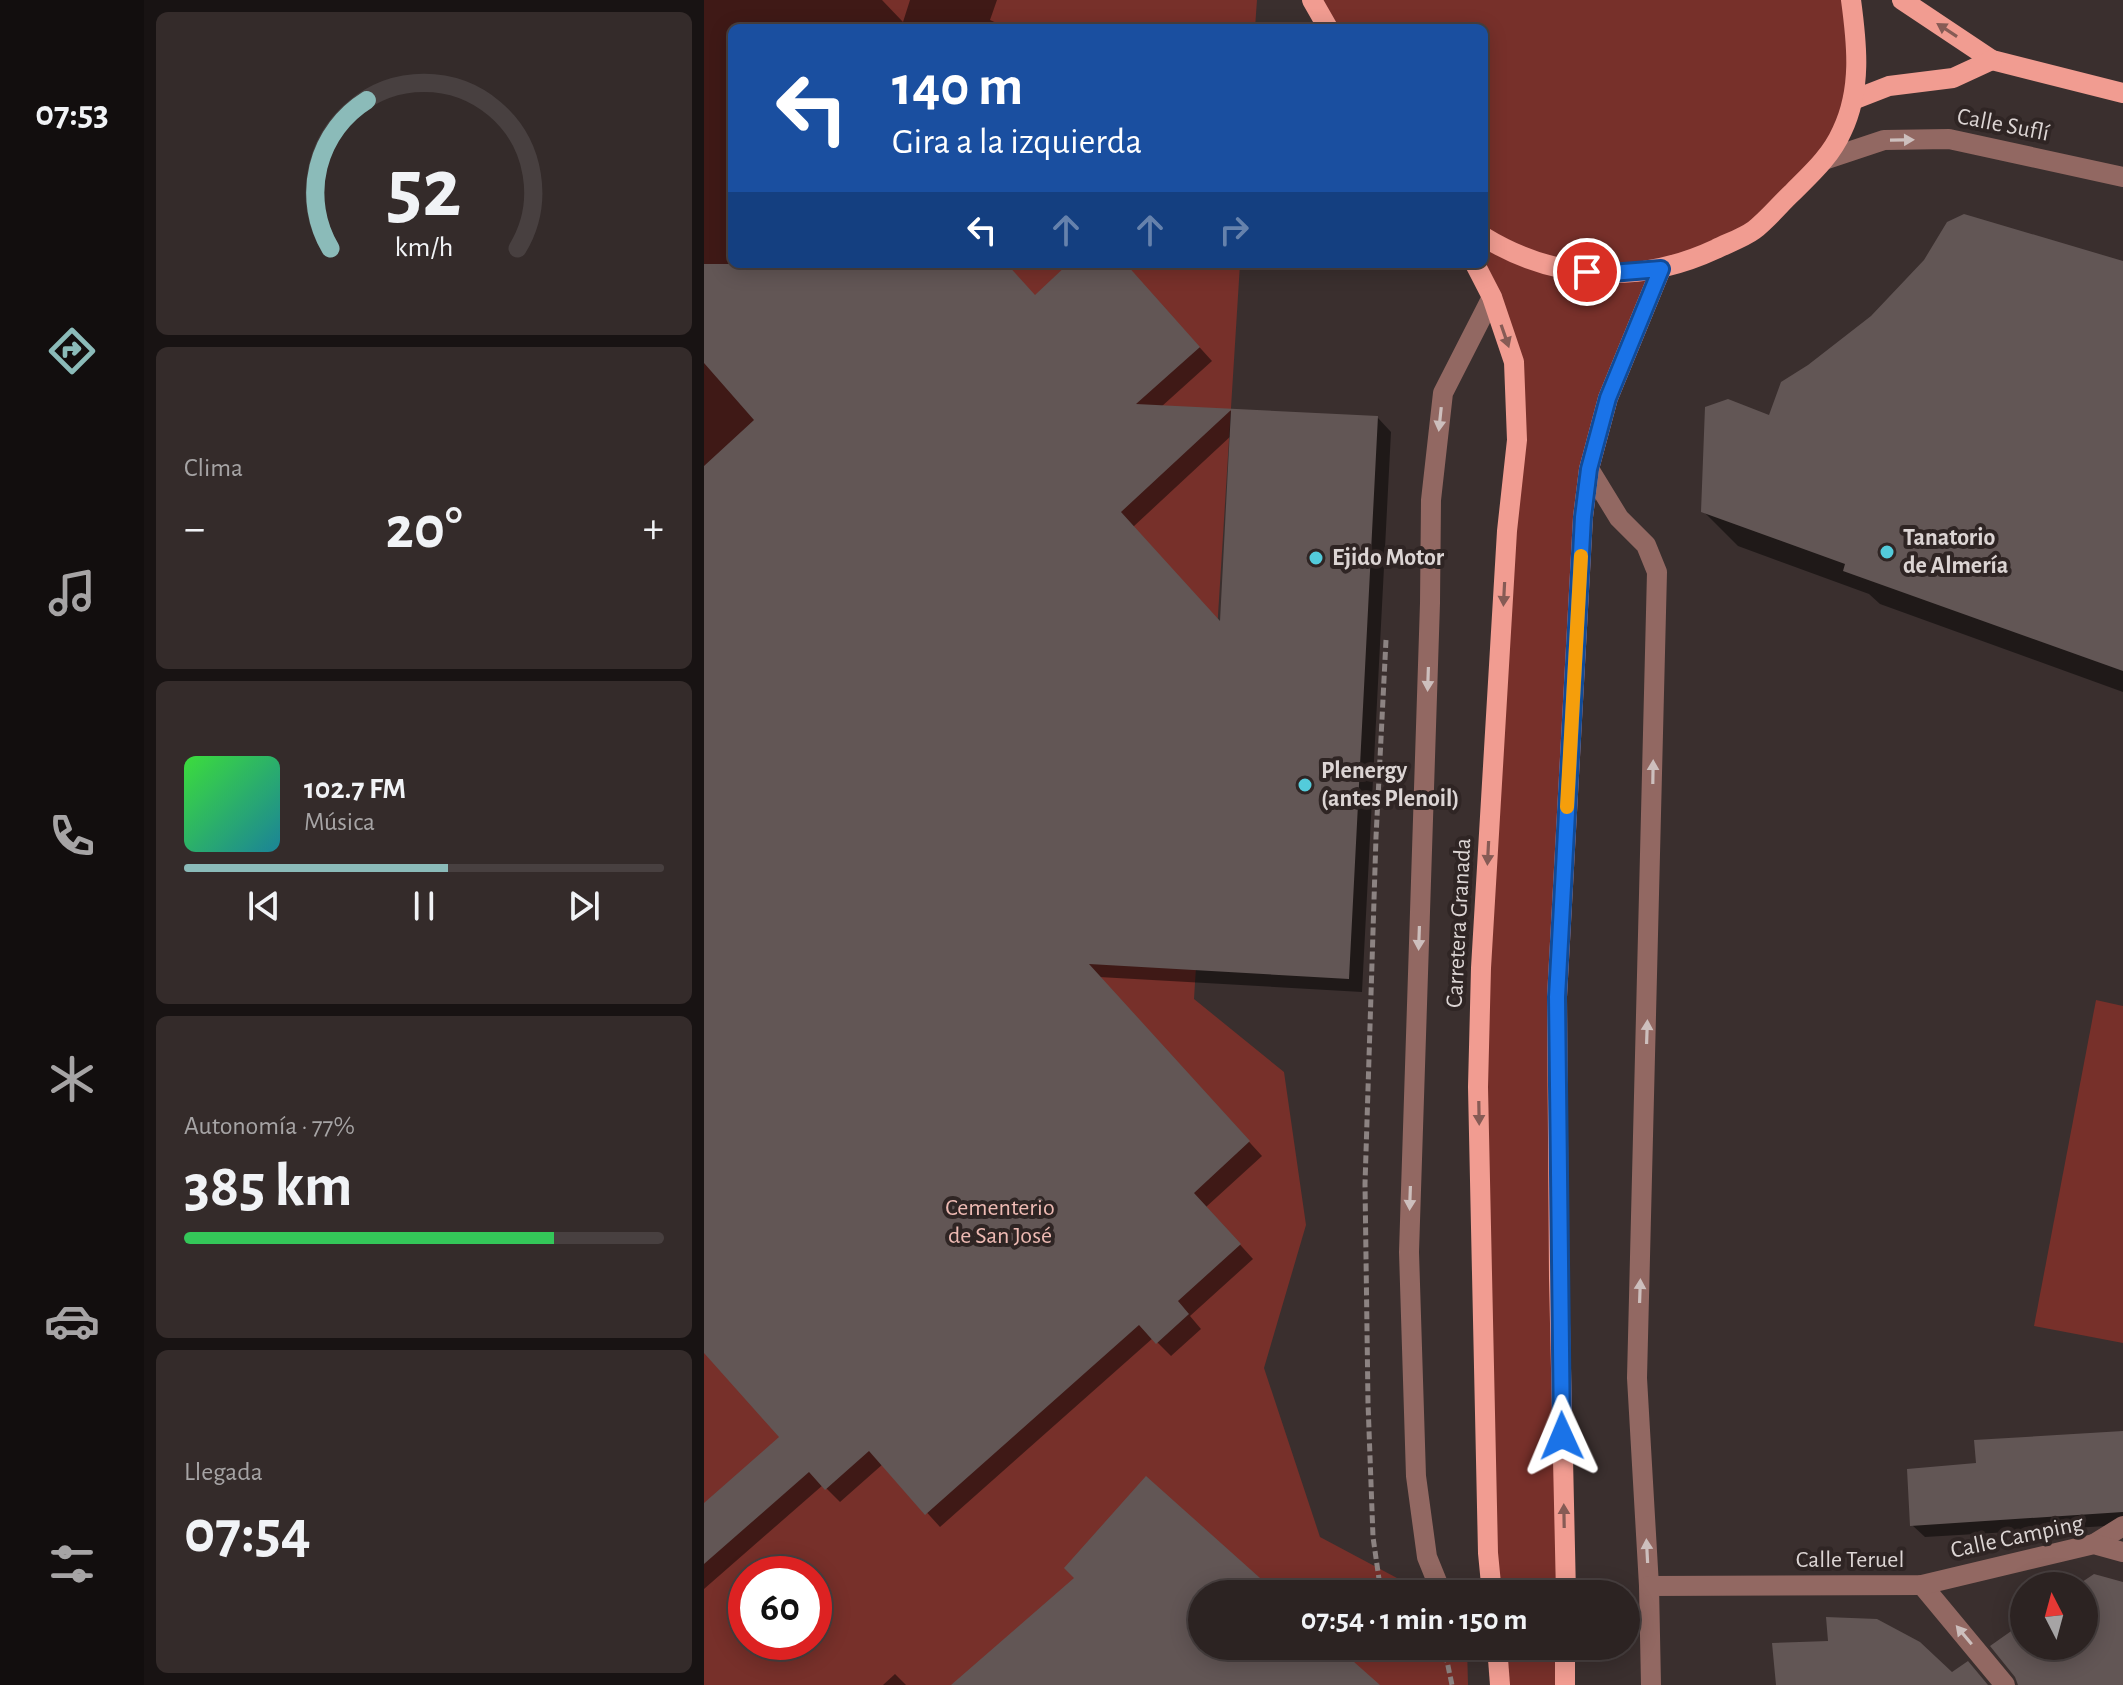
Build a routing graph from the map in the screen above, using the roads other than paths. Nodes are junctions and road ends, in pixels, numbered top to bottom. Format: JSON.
{"nodes":[{"id":1,"x":1312,"y":0,"type":"edge"},
{"id":2,"x":1851,"y":0,"type":"edge"},
{"id":3,"x":1902,"y":0,"type":"edge"},
{"id":4,"x":1326,"y":24,"type":"edge"},
{"id":5,"x":1992,"y":60,"type":"junction"},
{"id":6,"x":2123,"y":93,"type":"edge"},
{"id":7,"x":1853,"y":100,"type":"junction"},
{"id":8,"x":1827,"y":159,"type":"junction"},
{"id":9,"x":2123,"y":177,"type":"edge"},
{"id":10,"x":1488,"y":239,"type":"edge"},
{"id":11,"x":1477,"y":268,"type":"edge"},
{"id":12,"x":1661,"y":269,"type":"junction"},
{"id":13,"x":1492,"y":297,"type":"junction"},
{"id":14,"x":1589,"y":469,"type":"junction"},
{"id":15,"x":2123,"y":1526,"type":"edge"},
{"id":16,"x":2094,"y":1544,"type":"junction"},
{"id":17,"x":2123,"y":1552,"type":"edge"},
{"id":18,"x":1436,"y":1580,"type":"edge"},
{"id":19,"x":1491,"y":1580,"type":"edge"},
{"id":20,"x":1566,"y":1580,"type":"edge"},
{"id":21,"x":1922,"y":1585,"type":"junction"},
{"id":22,"x":1649,"y":1586,"type":"junction"},
{"id":23,"x":1496,"y":1660,"type":"edge"},
{"id":24,"x":1565,"y":1660,"type":"edge"},
{"id":25,"x":1500,"y":1685,"type":"edge"},
{"id":26,"x":1565,"y":1685,"type":"edge"},
{"id":27,"x":1651,"y":1685,"type":"edge"},
{"id":28,"x":2005,"y":1685,"type":"edge"}],
"edges":[{"from":1,"to":4,"type":"main road"},
{"from":2,"to":7,"type":"main road"},
{"from":5,"to":3,"type":"main road","one_way":true},
{"from":5,"to":6,"type":"main road"},
{"from":5,"to":7,"type":"main road","name":"Calle Suflí"},
{"from":7,"to":8,"type":"main road"},
{"from":8,"to":9,"type":"street","name":"Calle Suflí","one_way":true},
{"from":8,"to":12,"type":"main road"},
{"from":10,"to":12,"type":"main road"},
{"from":11,"to":13,"type":"main road","name":"Carretera Granada"},
{"from":12,"to":14,"type":"main road"},
{"from":13,"to":18,"type":"street","one_way":true},
{"from":13,"to":19,"type":"main road","name":"Carretera Granada","one_way":true},
{"from":20,"to":14,"type":"main road","one_way":true},
{"from":22,"to":14,"type":"street","one_way":true},
{"from":15,"to":16,"type":"street"},
{"from":16,"to":17,"type":"street","name":"Calle Camping"},
{"from":16,"to":21,"type":"street","name":"Calle Camping"},
{"from":21,"to":22,"type":"street","name":"Calle Teruel"},
{"from":28,"to":21,"type":"street","name":"Calle Teruel","one_way":true},
{"from":22,"to":27,"type":"street"},
{"from":23,"to":25,"type":"main road"},
{"from":24,"to":26,"type":"main road"}]}
